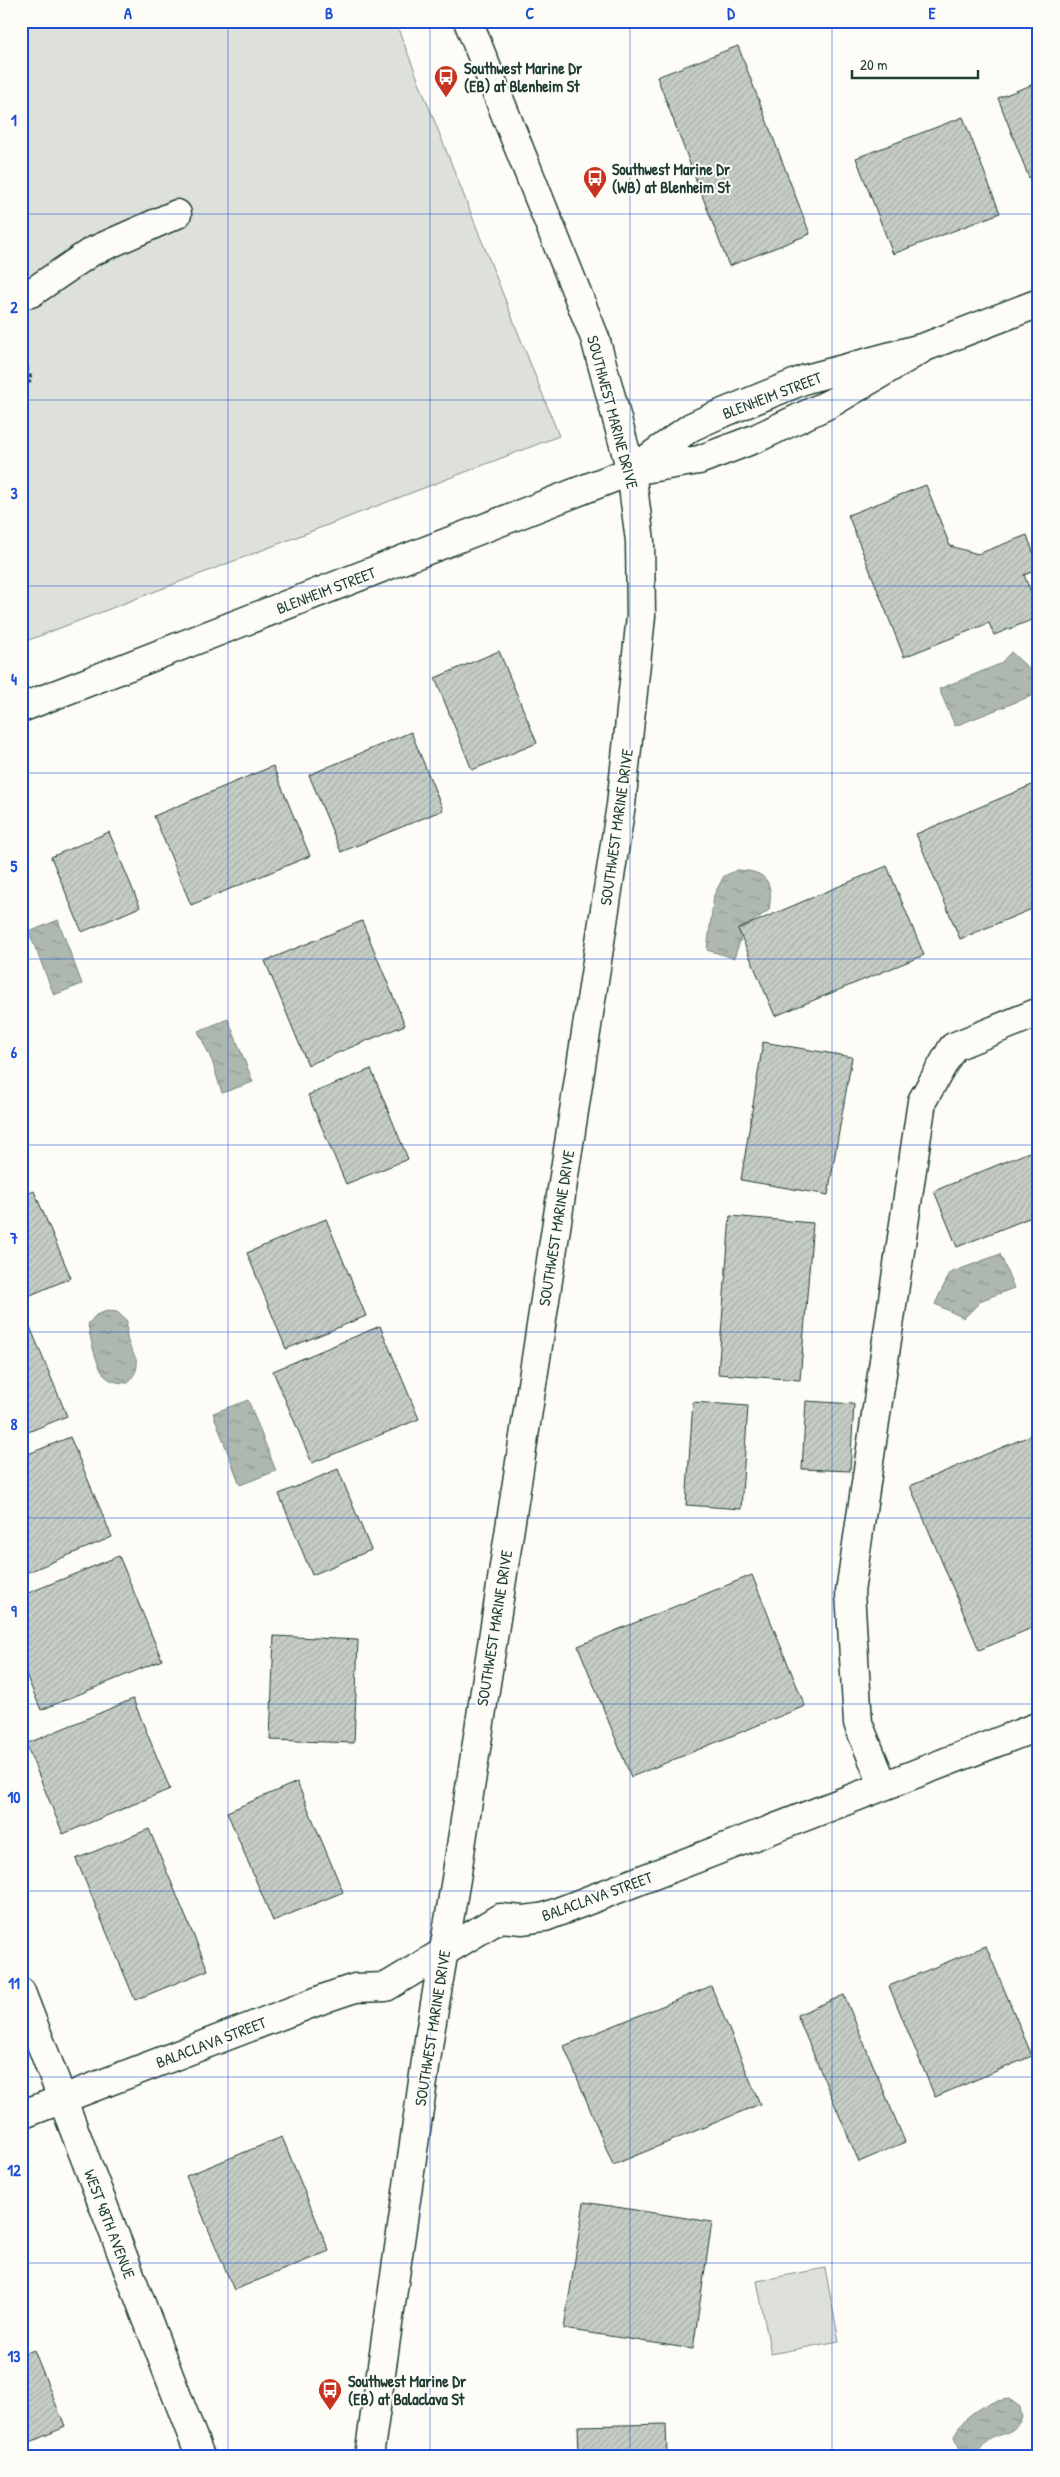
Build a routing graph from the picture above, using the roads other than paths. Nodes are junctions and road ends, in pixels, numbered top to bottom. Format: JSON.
{"nodes":[{"id":1,"x":468,"y":21,"type":"edge"},
{"id":2,"x":177,"y":214,"type":"dead end"},
{"id":3,"x":21,"y":294,"type":"edge"},
{"id":4,"x":1039,"y":303,"type":"edge"},
{"id":5,"x":925,"y":347,"type":"junction"},
{"id":6,"x":631,"y":471,"type":"junction"},
{"id":7,"x":21,"y":708,"type":"edge"},
{"id":8,"x":1039,"y":1012,"type":"edge"},
{"id":9,"x":1039,"y":1726,"type":"edge"},
{"id":10,"x":883,"y":1785,"type":"junction"},
{"id":11,"x":444,"y":1951,"type":"junction"},
{"id":12,"x":21,"y":1992,"type":"edge"},
{"id":13,"x":62,"y":2099,"type":"junction"},
{"id":14,"x":21,"y":2115,"type":"edge"},
{"id":15,"x":200,"y":2456,"type":"edge"},
{"id":16,"x":369,"y":2456,"type":"edge"}],
"edges":[{"from":1,"to":6,"type":"street","name":"SOUTHWEST MARINE DRIVE"},
{"from":2,"to":3,"type":"street"},
{"from":4,"to":5,"type":"street","name":"BLENHEIM STREET"},
{"from":5,"to":6,"type":"street","name":"BLENHEIM STREET"},
{"from":5,"to":6,"type":"street","name":"BLENHEIM STREET"},
{"from":6,"to":7,"type":"street","name":"BLENHEIM STREET"},
{"from":6,"to":11,"type":"street","name":"SOUTHWEST MARINE DRIVE"},
{"from":8,"to":10,"type":"street"},
{"from":9,"to":10,"type":"street","name":"BALACLAVA STREET"},
{"from":10,"to":11,"type":"street","name":"BALACLAVA STREET"},
{"from":11,"to":13,"type":"street","name":"BALACLAVA STREET"},
{"from":11,"to":16,"type":"street","name":"SOUTHWEST MARINE DRIVE"},
{"from":12,"to":13,"type":"street","name":"WEST 48TH AVENUE"},
{"from":13,"to":14,"type":"street","name":"BALACLAVA STREET"},
{"from":13,"to":15,"type":"street","name":"WEST 48TH AVENUE"}]}
